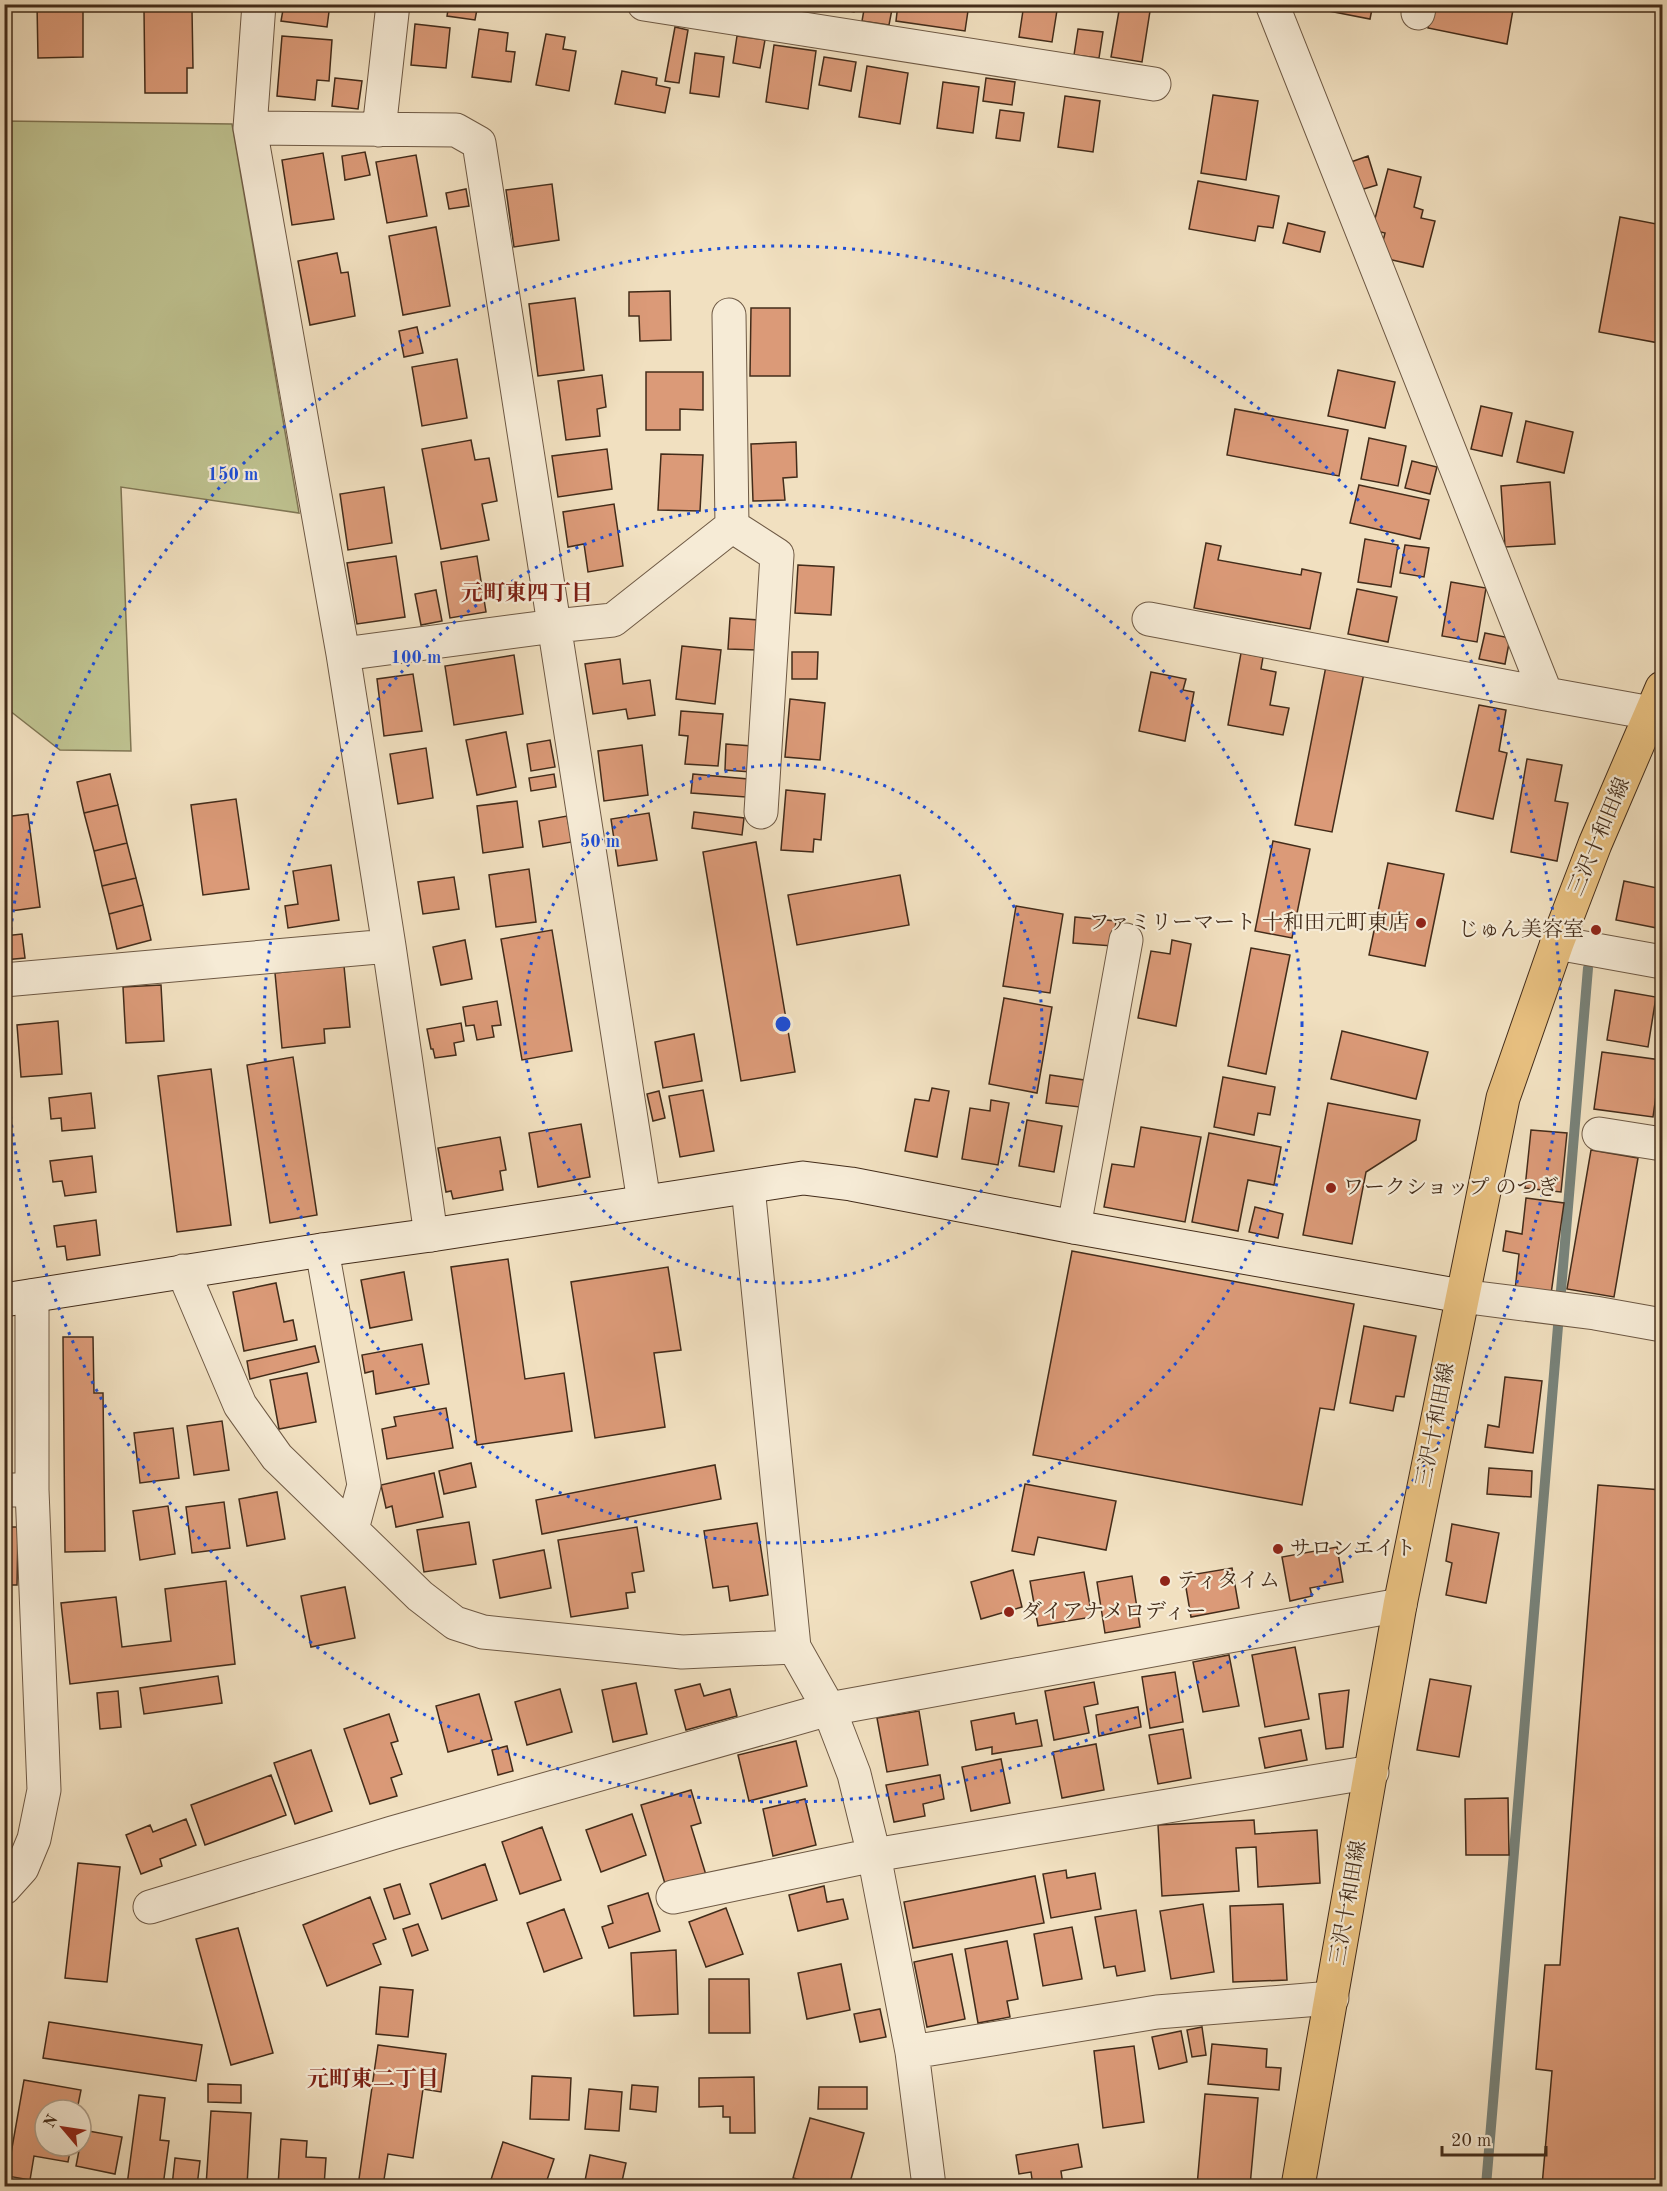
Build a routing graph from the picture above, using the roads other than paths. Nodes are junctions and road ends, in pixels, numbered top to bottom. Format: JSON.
{"nodes":[{"id":1,"x":259,"y":4,"type":"edge"},
{"id":2,"x":393,"y":4,"type":"edge"},
{"id":3,"x":644,"y":4,"type":"edge"},
{"id":4,"x":1272,"y":4,"type":"edge"},
{"id":5,"x":1154,"y":84,"type":"dead end"},
{"id":6,"x":250,"y":128,"type":"junction"},
{"id":7,"x":379,"y":130,"type":"junction"},
{"id":8,"x":729,"y":315,"type":"dead end"},
{"id":9,"x":732,"y":526,"type":"junction"},
{"id":10,"x":1149,"y":619,"type":"dead end"},
{"id":11,"x":555,"y":626,"type":"junction"},
{"id":12,"x":343,"y":654,"type":"junction"},
{"id":13,"x":1546,"y":694,"type":"junction"},
{"id":14,"x":1659,"y":705,"type":"edge"},
{"id":15,"x":761,"y":812,"type":"dead end"},
{"id":16,"x":1126,"y":940,"type":"dead end"},
{"id":17,"x":1557,"y":943,"type":"junction"},
{"id":18,"x":389,"y":946,"type":"junction"},
{"id":19,"x":1662,"y":962,"type":"edge"},
{"id":20,"x":4,"y":980,"type":"edge"},
{"id":21,"x":1599,"y":1134,"type":"dead end"},
{"id":22,"x":1662,"y":1144,"type":"edge"},
{"id":23,"x":748,"y":1187,"type":"junction"},
{"id":24,"x":644,"y":1202,"type":"junction"},
{"id":25,"x":1074,"y":1227,"type":"junction"},
{"id":26,"x":431,"y":1235,"type":"junction"},
{"id":27,"x":322,"y":1250,"type":"junction"},
{"id":28,"x":183,"y":1271,"type":"junction"},
{"id":29,"x":1461,"y":1296,"type":"junction"},
{"id":30,"x":18,"y":1298,"type":"edge"},
{"id":31,"x":1662,"y":1325,"type":"edge"},
{"id":32,"x":18,"y":1490,"type":"edge"},
{"id":33,"x":352,"y":1529,"type":"junction"},
{"id":34,"x":1400,"y":1605,"type":"junction"},
{"id":35,"x":794,"y":1647,"type":"junction"},
{"id":36,"x":829,"y":1708,"type":"junction"},
{"id":37,"x":1372,"y":1772,"type":"junction"},
{"id":38,"x":874,"y":1855,"type":"junction"},
{"id":39,"x":4,"y":1888,"type":"edge"},
{"id":40,"x":674,"y":1897,"type":"dead end"},
{"id":41,"x":150,"y":1907,"type":"dead end"},
{"id":42,"x":1332,"y":1998,"type":"junction"},
{"id":43,"x":912,"y":2052,"type":"junction"},
{"id":44,"x":929,"y":2187,"type":"edge"},
{"id":45,"x":1298,"y":2187,"type":"edge"}],
"edges":[{"from":1,"to":6,"type":"street"},
{"from":2,"to":7,"type":"street"},
{"from":3,"to":5,"type":"street"},
{"from":4,"to":13,"type":"street"},
{"from":6,"to":7,"type":"street"},
{"from":6,"to":12,"type":"street"},
{"from":7,"to":11,"type":"street"},
{"from":8,"to":9,"type":"street"},
{"from":9,"to":11,"type":"street"},
{"from":9,"to":15,"type":"street"},
{"from":10,"to":13,"type":"street"},
{"from":11,"to":12,"type":"street"},
{"from":11,"to":24,"type":"street"},
{"from":12,"to":18,"type":"street"},
{"from":13,"to":14,"type":"street"},
{"from":14,"to":17,"type":"main road","name":"三沢十和田線"},
{"from":16,"to":25,"type":"street"},
{"from":17,"to":19,"type":"street"},
{"from":17,"to":29,"type":"main road","name":"三沢十和田線"},
{"from":18,"to":20,"type":"street"},
{"from":18,"to":26,"type":"street"},
{"from":21,"to":22,"type":"street"},
{"from":23,"to":24,"type":"street"},
{"from":23,"to":25,"type":"street"},
{"from":23,"to":35,"type":"street"},
{"from":24,"to":26,"type":"street"},
{"from":25,"to":29,"type":"street"},
{"from":26,"to":27,"type":"street"},
{"from":27,"to":28,"type":"street"},
{"from":27,"to":33,"type":"street"},
{"from":28,"to":30,"type":"street"},
{"from":28,"to":33,"type":"street"},
{"from":29,"to":31,"type":"street"},
{"from":29,"to":34,"type":"main road","name":"三沢十和田線"},
{"from":30,"to":32,"type":"street"},
{"from":32,"to":39,"type":"street"},
{"from":33,"to":35,"type":"street"},
{"from":34,"to":36,"type":"street"},
{"from":34,"to":37,"type":"main road","name":"三沢十和田線"},
{"from":35,"to":36,"type":"street"},
{"from":36,"to":38,"type":"street"},
{"from":36,"to":41,"type":"street"},
{"from":37,"to":38,"type":"street"},
{"from":37,"to":42,"type":"main road","name":"三沢十和田線"},
{"from":38,"to":40,"type":"street"},
{"from":38,"to":43,"type":"street"},
{"from":42,"to":43,"type":"street"},
{"from":42,"to":45,"type":"main road","name":"三沢十和田線"},
{"from":43,"to":44,"type":"street"}]}
